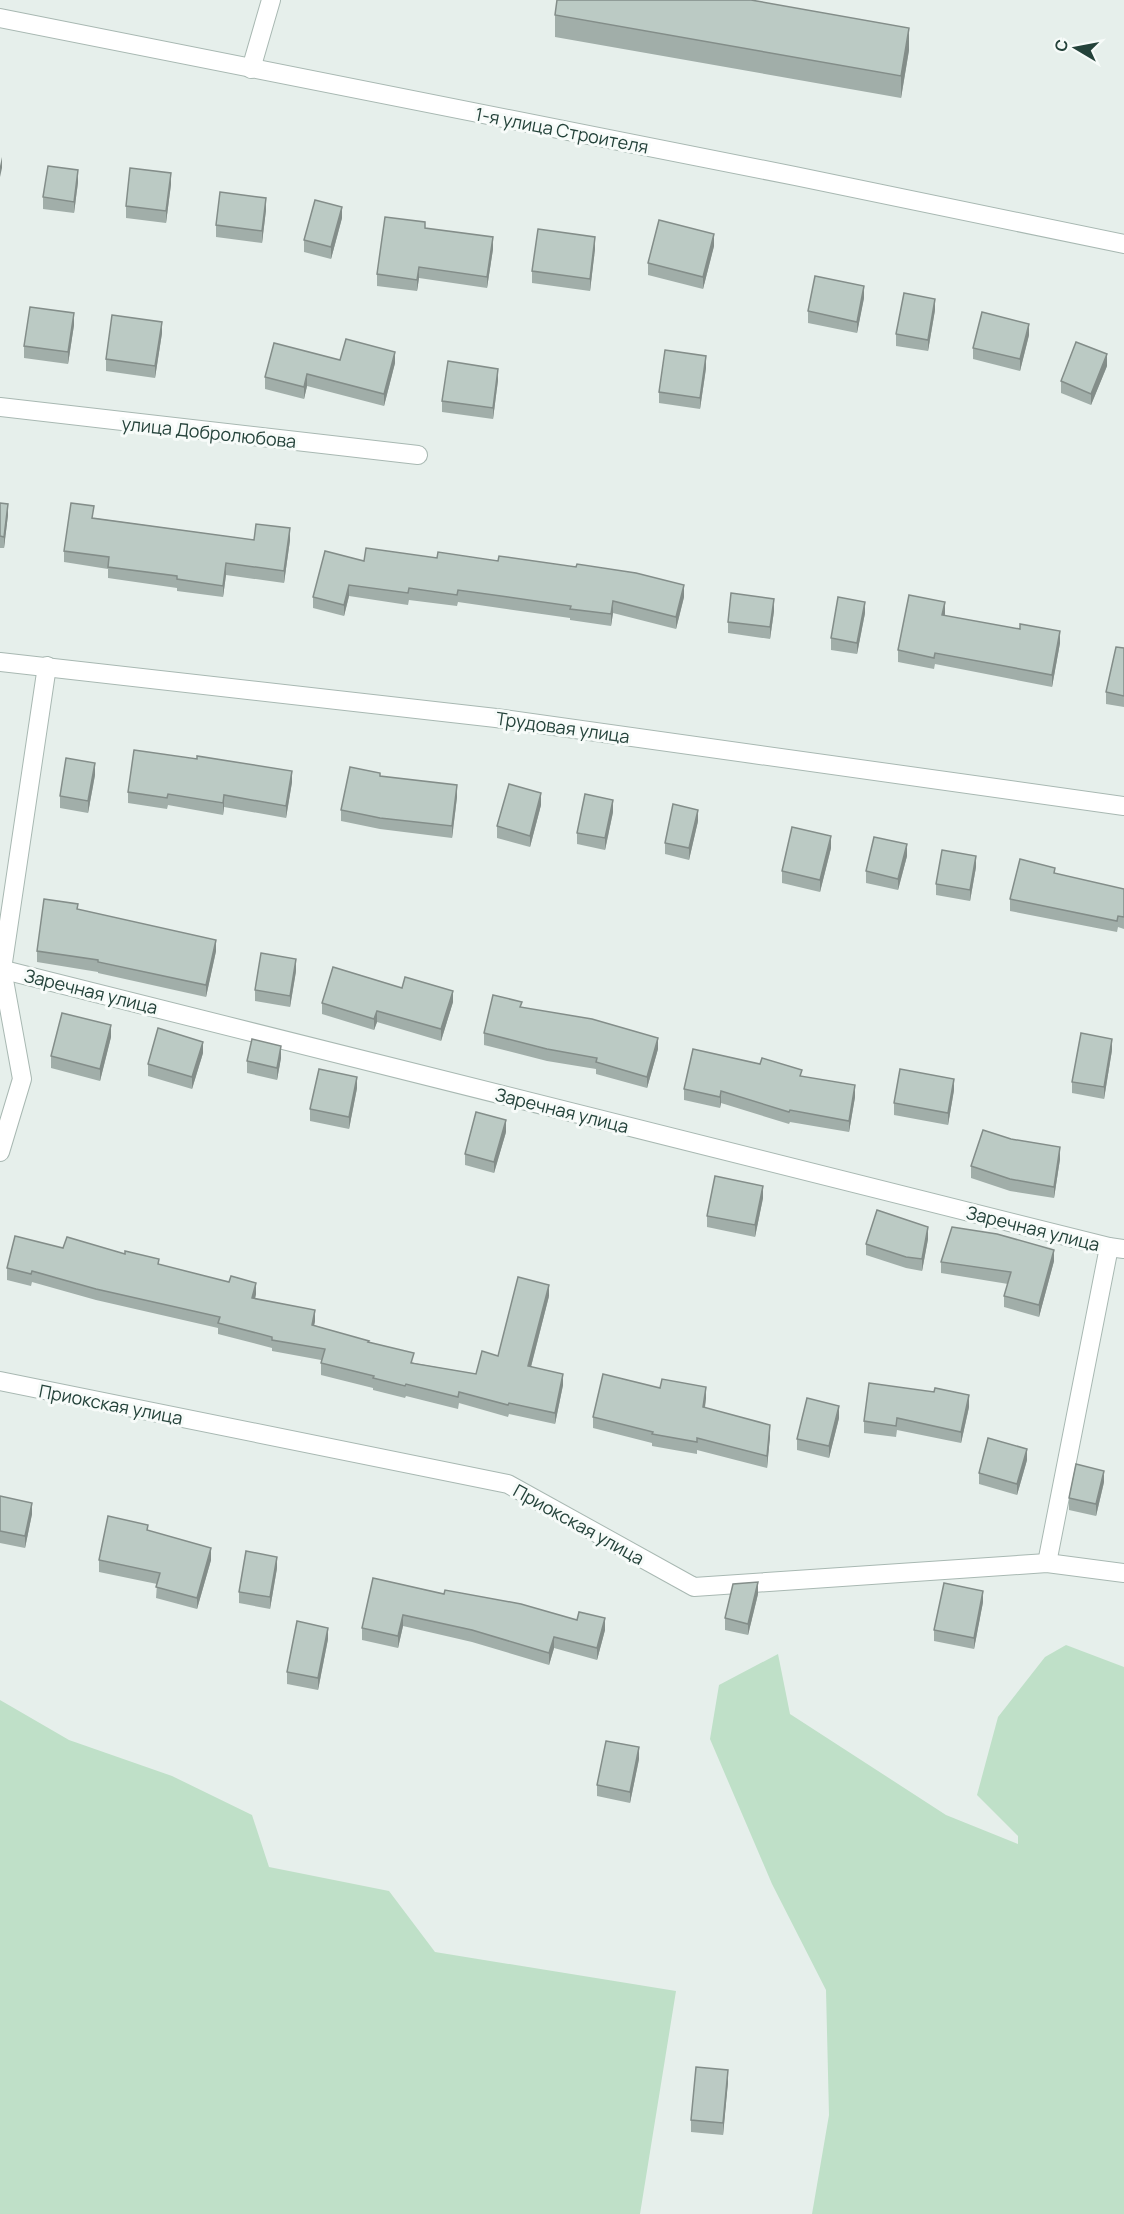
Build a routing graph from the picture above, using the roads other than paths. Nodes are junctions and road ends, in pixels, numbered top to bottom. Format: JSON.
{"nodes":[{"id":1,"x":271,"y":0,"type":"edge"},
{"id":2,"x":0,"y":18,"type":"edge"},
{"id":3,"x":251,"y":69,"type":"junction"},
{"id":4,"x":1124,"y":244,"type":"edge"},
{"id":5,"x":0,"y":407,"type":"edge"},
{"id":6,"x":418,"y":455,"type":"dead end"},
{"id":7,"x":0,"y":662,"type":"edge"},
{"id":8,"x":47,"y":666,"type":"junction"},
{"id":9,"x":1124,"y":806,"type":"edge"},
{"id":10,"x":1,"y":969,"type":"edge"},
{"id":11,"x":0,"y":1152,"type":"edge"},
{"id":12,"x":1116,"y":1248,"type":"edge"},
{"id":13,"x":0,"y":1382,"type":"edge"},
{"id":14,"x":1047,"y":1563,"type":"junction"},
{"id":15,"x":1124,"y":1573,"type":"edge"}],
"edges":[{"from":1,"to":3,"type":"street"},
{"from":2,"to":3,"type":"street","name":"1-я улица Строителя"},
{"from":3,"to":4,"type":"street","name":"1-я улица Строителя"},
{"from":5,"to":6,"type":"street","name":"улица Добролюбова"},
{"from":7,"to":8,"type":"street","name":"Трудовая улица"},
{"from":8,"to":9,"type":"street","name":"Трудовая улица"},
{"from":8,"to":10,"type":"street"},
{"from":10,"to":11,"type":"street"},
{"from":10,"to":12,"type":"street","name":"Заречная улица"},
{"from":12,"to":14,"type":"street"},
{"from":13,"to":14,"type":"street","name":"Приокская улица"},
{"from":14,"to":15,"type":"street","name":"Приокская улица"}]}
